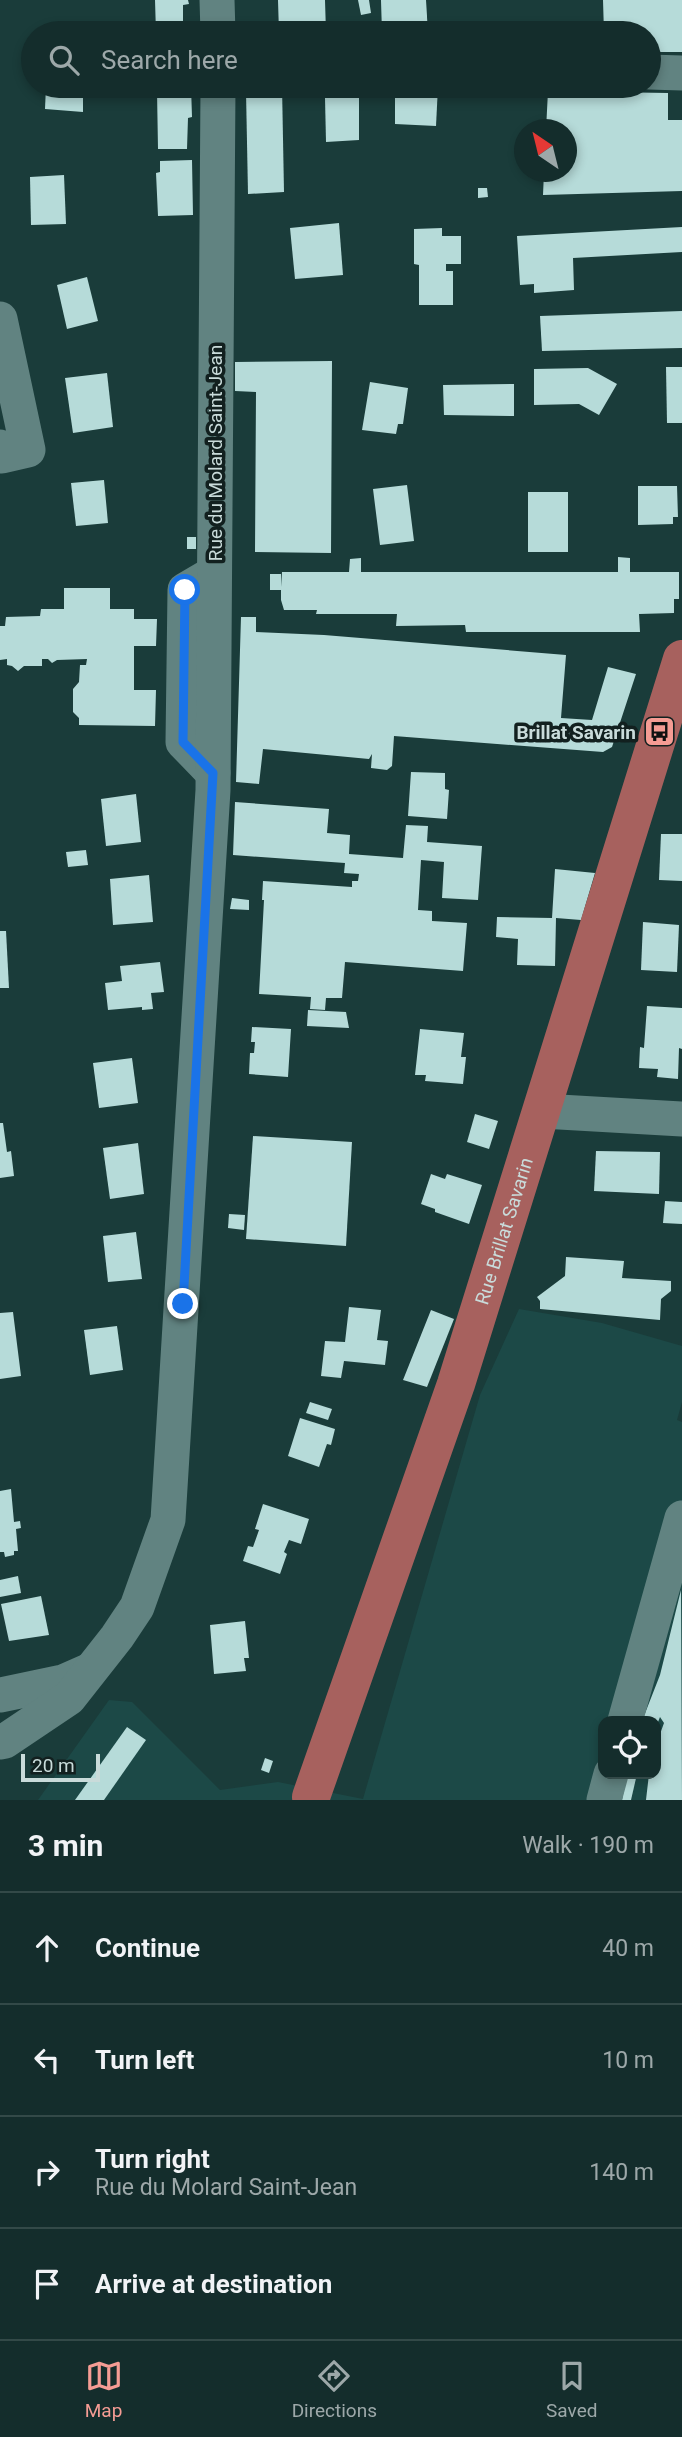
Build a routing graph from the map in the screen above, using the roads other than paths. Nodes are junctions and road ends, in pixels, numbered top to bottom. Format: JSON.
{"nodes":[{"id":1,"x":217,"y":0,"type":"edge"},
{"id":2,"x":218,"y":21,"type":"edge"},
{"id":3,"x":661,"y":72,"type":"edge"},
{"id":4,"x":682,"y":73,"type":"edge"},
{"id":5,"x":218,"y":98,"type":"edge"},
{"id":6,"x":0,"y":319,"type":"edge"},
{"id":7,"x":5,"y":363,"type":"edge"},
{"id":8,"x":0,"y":447,"type":"edge"},
{"id":9,"x":682,"y":659,"type":"edge"},
{"id":10,"x":542,"y":1111,"type":"junction"},
{"id":11,"x":682,"y":1119,"type":"edge"},
{"id":12,"x":682,"y":1518,"type":"edge"},
{"id":13,"x":94,"y":1668,"type":"junction"},
{"id":14,"x":2,"y":1692,"type":"edge"},
{"id":15,"x":626,"y":1716,"type":"edge"},
{"id":16,"x":2,"y":1743,"type":"edge"},
{"id":17,"x":610,"y":1779,"type":"edge"},
{"id":18,"x":306,"y":1799,"type":"edge"},
{"id":19,"x":604,"y":1800,"type":"edge"}],
"edges":[{"from":1,"to":2,"type":"street"},
{"from":3,"to":4,"type":"street"},
{"from":5,"to":13,"type":"street","name":"Rue du Molard Saint-Jean"},
{"from":6,"to":7,"type":"street"},
{"from":7,"to":8,"type":"street"},
{"from":9,"to":10,"type":"main road","name":"Rue Brillat Savarin"},
{"from":10,"to":11,"type":"street"},
{"from":10,"to":18,"type":"main road","name":"Rue Brillat Savarin"},
{"from":12,"to":15,"type":"street"},
{"from":13,"to":14,"type":"street"},
{"from":13,"to":16,"type":"street","name":"Rue du Molard Saint-Jean"},
{"from":17,"to":19,"type":"street"}]}
